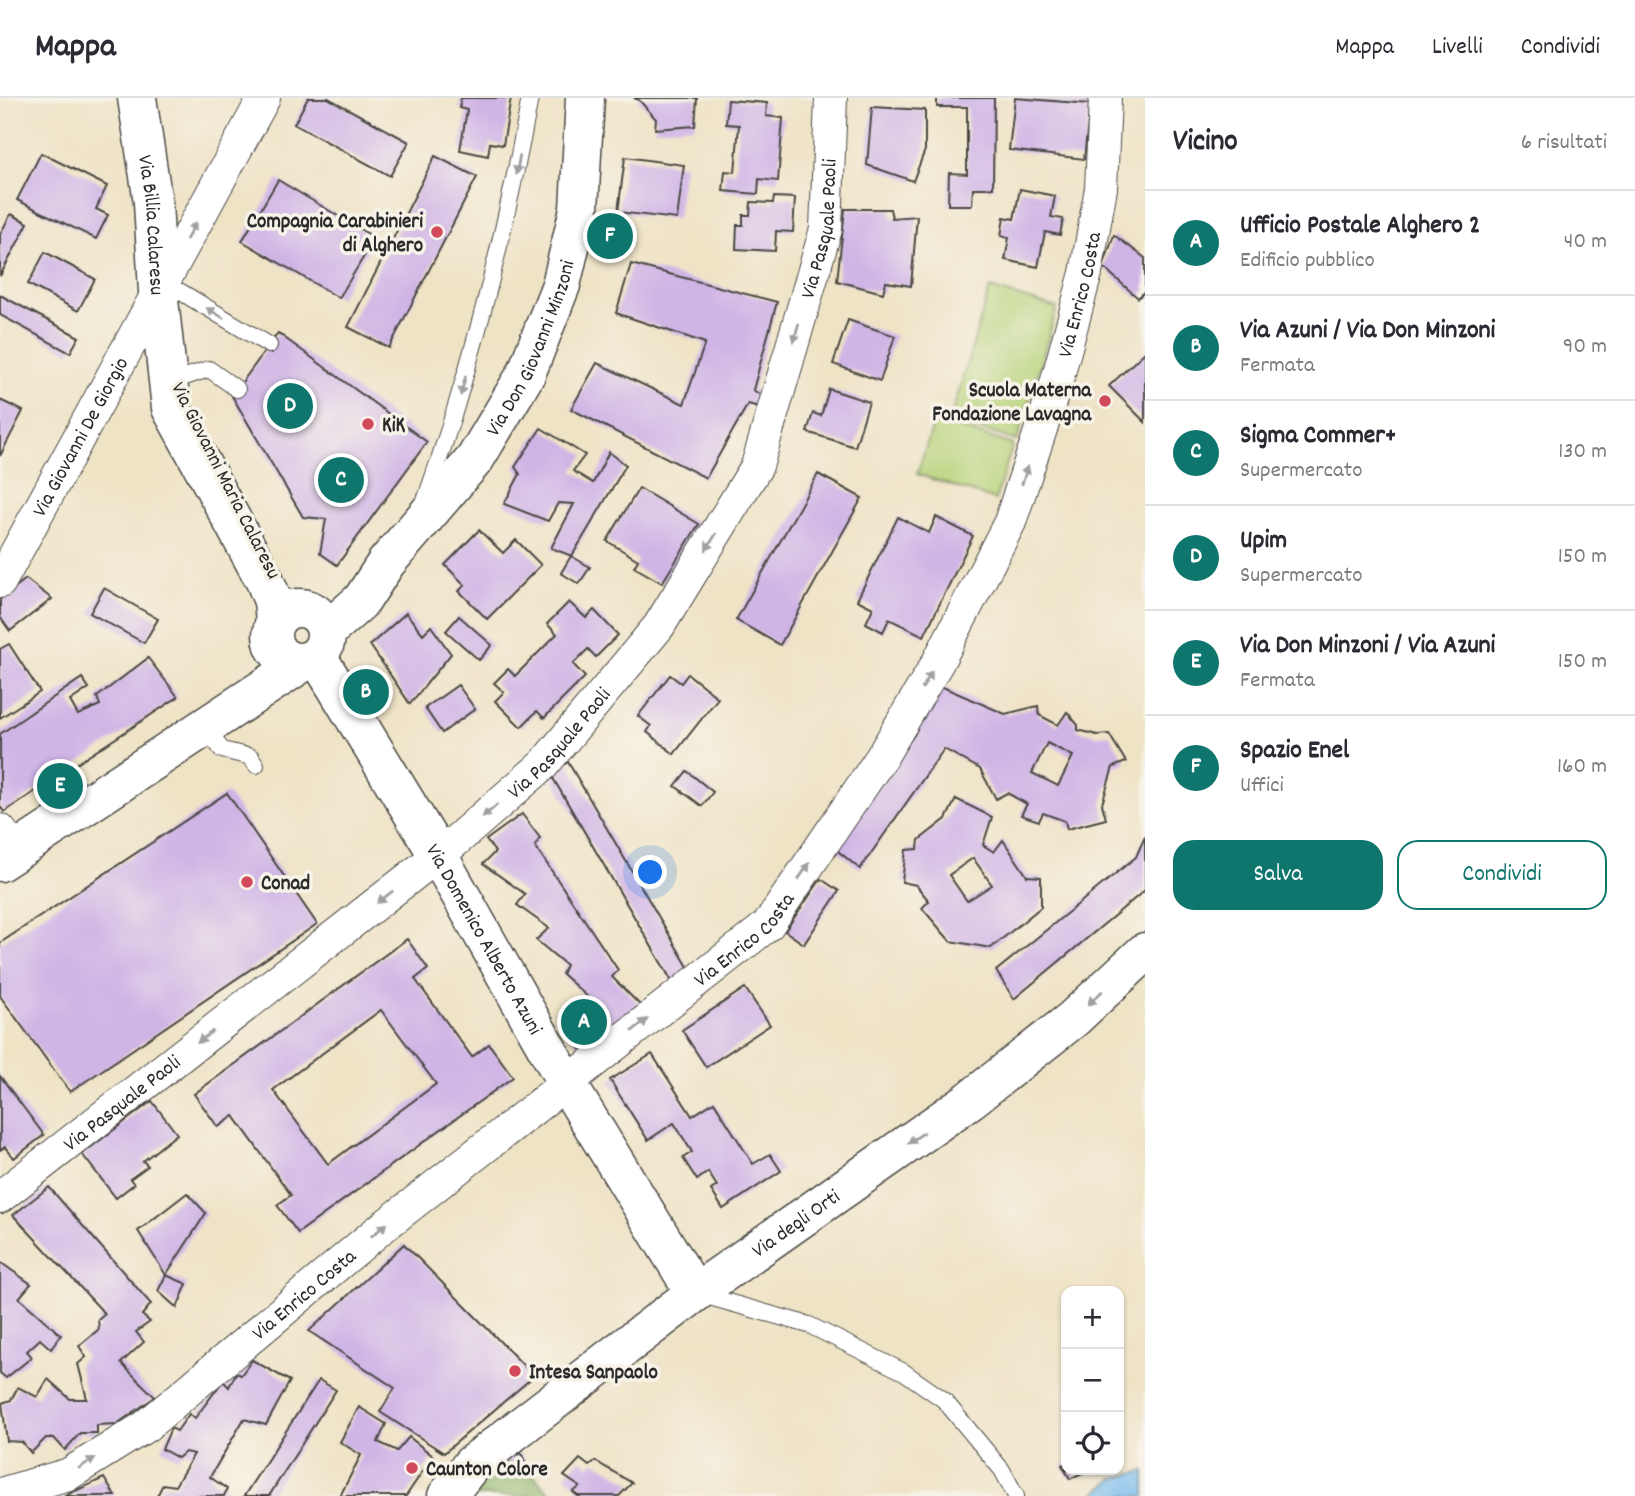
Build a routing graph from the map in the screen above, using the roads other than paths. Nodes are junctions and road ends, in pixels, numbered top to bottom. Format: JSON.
{"nodes":[{"id":1,"x":137,"y":98,"type":"edge"},
{"id":2,"x":264,"y":98,"type":"edge"},
{"id":3,"x":530,"y":98,"type":"edge"},
{"id":4,"x":585,"y":98,"type":"edge"},
{"id":5,"x":831,"y":98,"type":"edge"},
{"id":6,"x":1105,"y":98,"type":"edge"},
{"id":7,"x":158,"y":290,"type":"junction"},
{"id":8,"x":269,"y":345,"type":"dead end"},
{"id":9,"x":171,"y":365,"type":"junction"},
{"id":10,"x":237,"y":389,"type":"dead end"},
{"id":11,"x":416,"y":528,"type":"junction"},
{"id":12,"x":0,"y":582,"type":"edge"},
{"id":13,"x":299,"y":631,"type":"junction"},
{"id":14,"x":204,"y":725,"type":"junction"},
{"id":15,"x":256,"y":765,"type":"dead end"},
{"id":16,"x":5,"y":848,"type":"edge"},
{"id":17,"x":438,"y":855,"type":"junction"},
{"id":18,"x":1145,"y":952,"type":"edge"},
{"id":19,"x":566,"y":1082,"type":"junction"},
{"id":20,"x":0,"y":1196,"type":"edge"},
{"id":21,"x":695,"y":1293,"type":"junction"},
{"id":22,"x":0,"y":1494,"type":"edge"},
{"id":23,"x":447,"y":1496,"type":"edge"},
{"id":24,"x":1016,"y":1496,"type":"edge"}],
"edges":[{"from":1,"to":7,"type":"street","name":"Via Billia Calaresu"},
{"from":7,"to":2,"type":"street","name":"Via Giovanni De Giorgio","one_way":true},
{"from":3,"to":11,"type":"lane","one_way":true},
{"from":4,"to":11,"type":"street","name":"Via Don Giovanni Minzoni"},
{"from":5,"to":17,"type":"street","name":"Via Pasquale Paoli","one_way":true},
{"from":19,"to":6,"type":"street","name":"Via Enrico Costa","one_way":true},
{"from":8,"to":7,"type":"lane","one_way":true},
{"from":7,"to":9,"type":"street","name":"Via Billia Calaresu"},
{"from":7,"to":12,"type":"street","name":"Via Giovanni De Giorgio"},
{"from":9,"to":10,"type":"lane"},
{"from":9,"to":13,"type":"street","name":"Via Giovanni Maria Calaresu"},
{"from":11,"to":13,"type":"street","name":"Via Don Giovanni Minzoni"},
{"from":13,"to":14,"type":"street","name":"Via Don Giovanni Minzoni"},
{"from":13,"to":17,"type":"street","name":"Via Domenico Alberto Azuni"},
{"from":14,"to":15,"type":"lane"},
{"from":14,"to":16,"type":"street","name":"Via Don Giovanni Minzoni"},
{"from":17,"to":19,"type":"street","name":"Via Domenico Alberto Azuni"},
{"from":17,"to":20,"type":"street","name":"Via Pasquale Paoli","one_way":true},
{"from":18,"to":21,"type":"street","name":"Via degli Orti","one_way":true},
{"from":19,"to":21,"type":"street","name":"Via Domenico Alberto Azuni"},
{"from":22,"to":19,"type":"street","name":"Via Enrico Costa","one_way":true},
{"from":21,"to":23,"type":"street","name":"Via degli Orti"},
{"from":21,"to":24,"type":"lane"}]}
